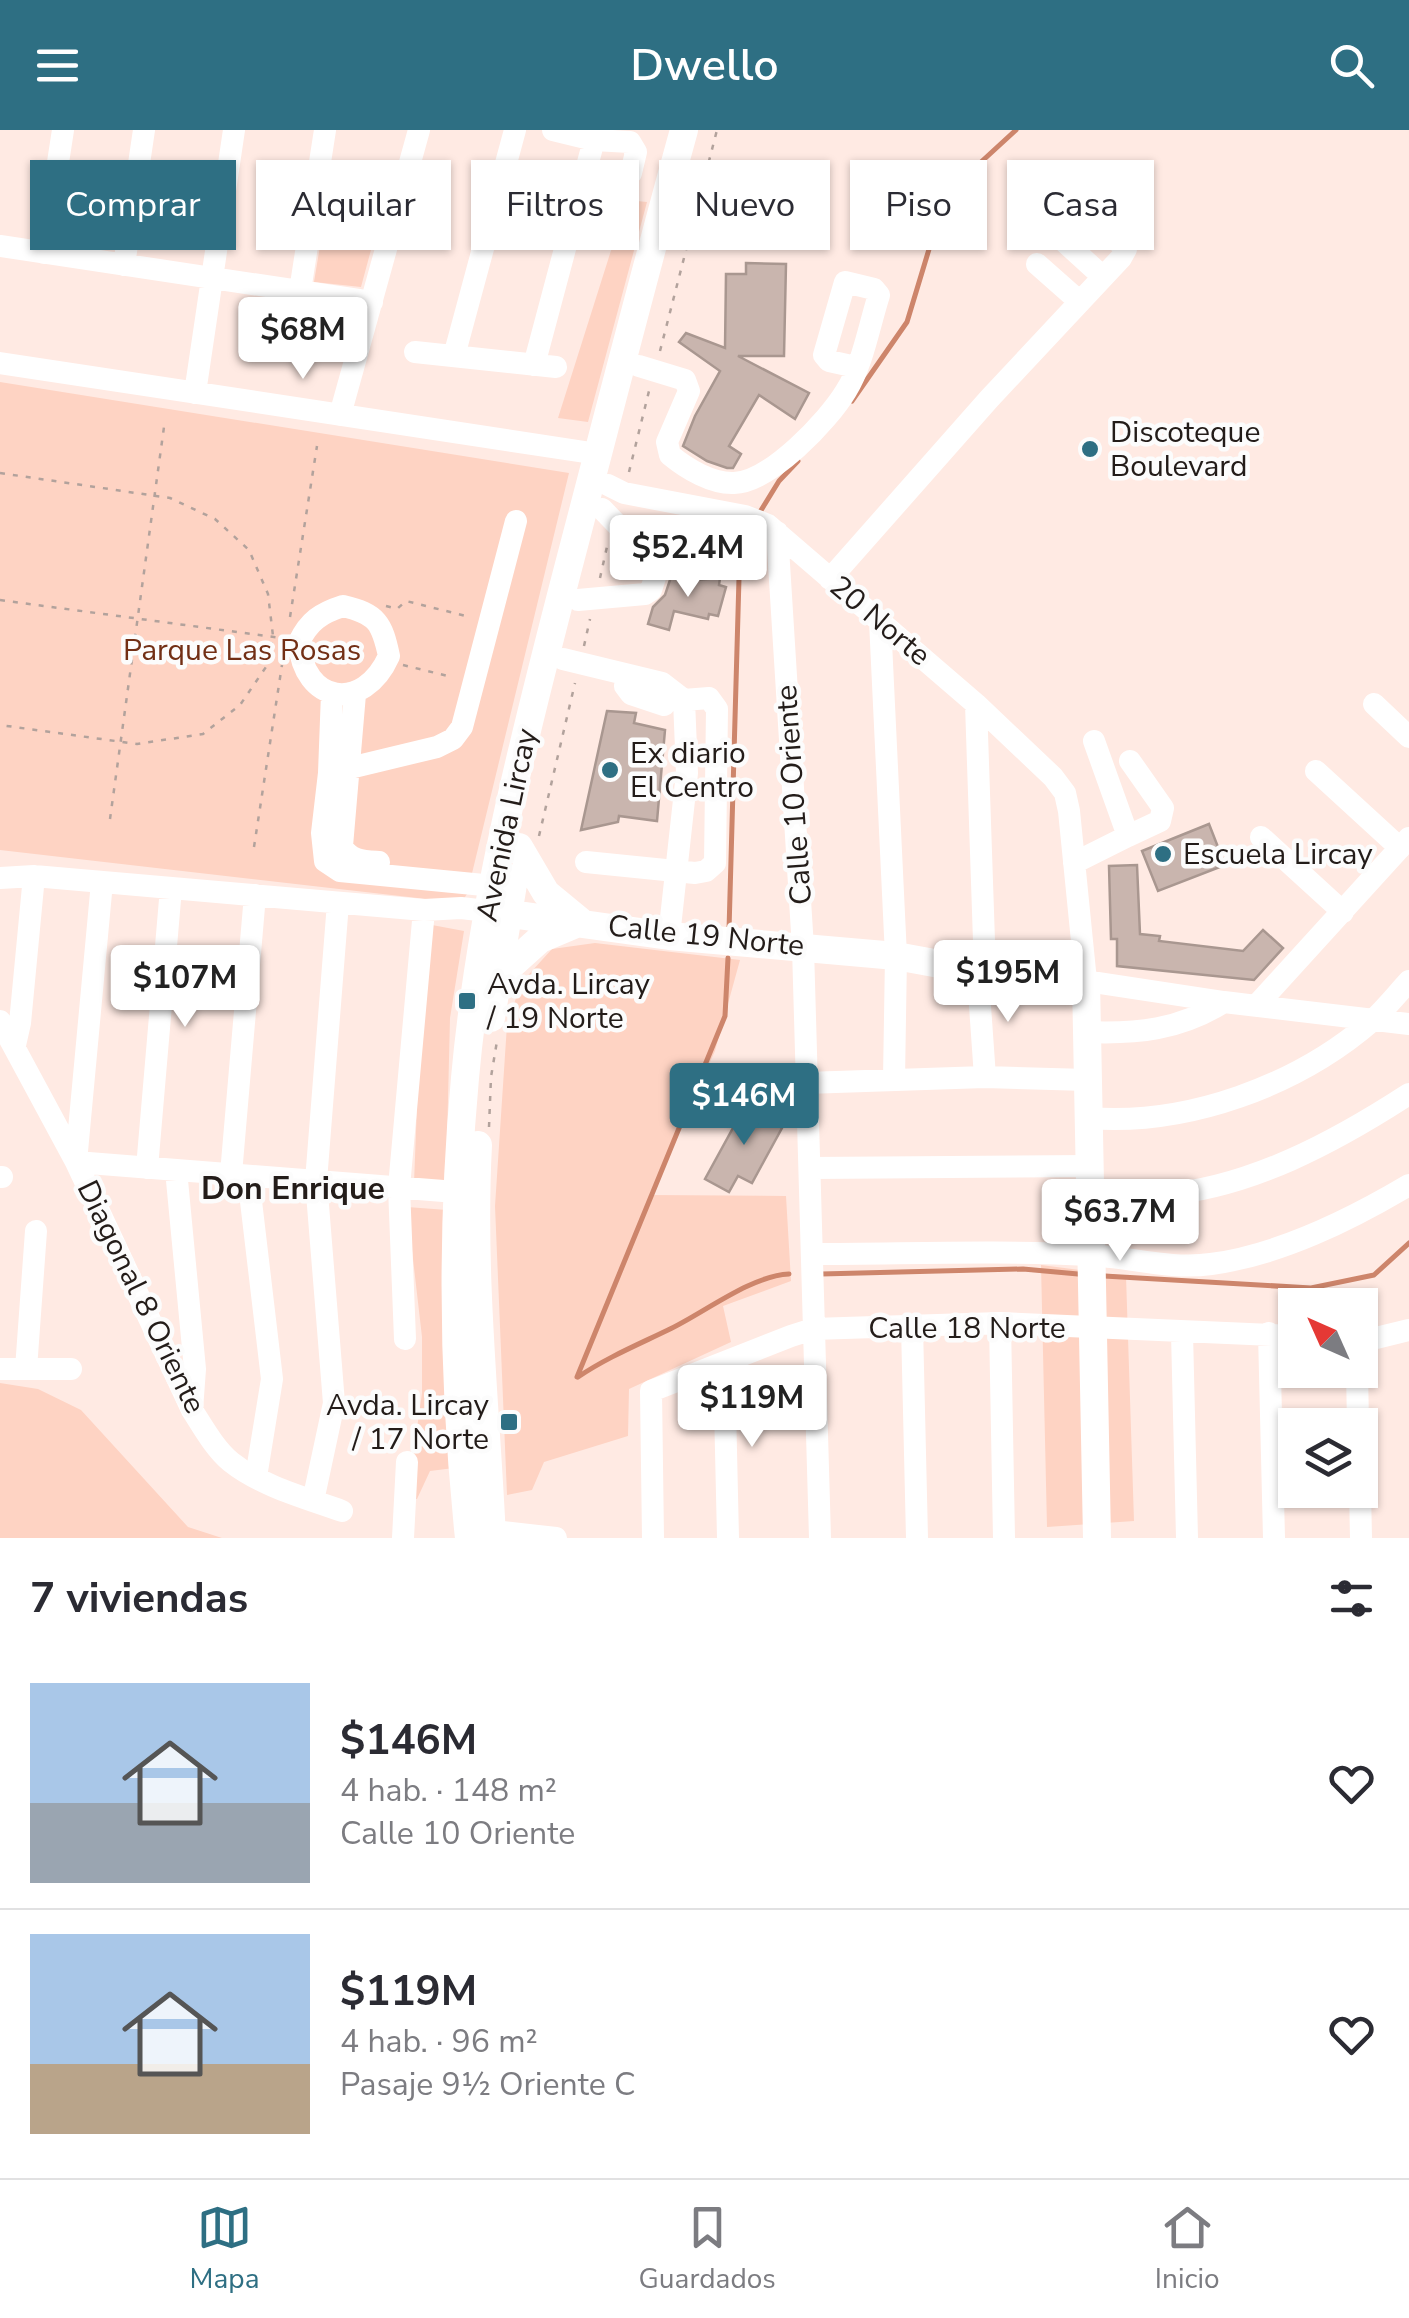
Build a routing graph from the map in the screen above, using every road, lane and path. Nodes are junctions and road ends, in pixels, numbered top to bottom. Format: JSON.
{"nodes":[{"id":1,"x":63,"y":130,"type":"edge"},
{"id":2,"x":144,"y":130,"type":"edge"},
{"id":3,"x":234,"y":130,"type":"edge"},
{"id":4,"x":325,"y":130,"type":"edge"},
{"id":5,"x":419,"y":130,"type":"edge"},
{"id":6,"x":515,"y":130,"type":"edge"},
{"id":7,"x":553,"y":130,"type":"edge"},
{"id":8,"x":684,"y":130,"type":"edge"},
{"id":9,"x":702,"y":130,"type":"edge"},
{"id":10,"x":594,"y":140,"type":"junction"},
{"id":11,"x":634,"y":160,"type":"edge"},
{"id":12,"x":0,"y":246,"type":"edge"},
{"id":13,"x":1073,"y":250,"type":"edge"},
{"id":14,"x":1125,"y":250,"type":"edge"},
{"id":15,"x":44,"y":253,"type":"junction"},
{"id":16,"x":1037,"y":264,"type":"dead end"},
{"id":17,"x":124,"y":265,"type":"junction"},
{"id":18,"x":1103,"y":277,"type":"junction"},
{"id":19,"x":212,"y":278,"type":"junction"},
{"id":20,"x":300,"y":291,"type":"junction"},
{"id":21,"x":372,"y":302,"type":"junction"},
{"id":22,"x":1080,"y":302,"type":"junction"},
{"id":23,"x":415,"y":352,"type":"dead end"},
{"id":24,"x":454,"y":356,"type":"junction"},
{"id":25,"x":0,"y":363,"type":"edge"},
{"id":26,"x":639,"y":366,"type":"junction"},
{"id":27,"x":856,"y":367,"type":"dead end"},
{"id":28,"x":195,"y":393,"type":"junction"},
{"id":29,"x":340,"y":414,"type":"junction"},
{"id":30,"x":164,"y":427,"type":"dead end"},
{"id":31,"x":598,"y":454,"type":"junction"},
{"id":32,"x":0,"y":473,"type":"edge"},
{"id":33,"x":155,"y":496,"type":"junction"},
{"id":34,"x":605,"y":497,"type":"junction"},
{"id":35,"x":516,"y":521,"type":"dead end"},
{"id":36,"x":777,"y":532,"type":"junction"},
{"id":37,"x":830,"y":579,"type":"junction"},
{"id":38,"x":0,"y":600,"type":"edge"},
{"id":39,"x":578,"y":600,"type":"junction"},
{"id":40,"x":365,"y":611,"type":"junction"},
{"id":41,"x":466,"y":616,"type":"dead end"},
{"id":42,"x":138,"y":620,"type":"junction"},
{"id":43,"x":880,"y":621,"type":"junction"},
{"id":44,"x":272,"y":636,"type":"junction"},
{"id":45,"x":299,"y":642,"type":"junction"},
{"id":46,"x":563,"y":659,"type":"junction"},
{"id":47,"x":387,"y":661,"type":"junction"},
{"id":48,"x":452,"y":677,"type":"dead end"},
{"id":49,"x":343,"y":693,"type":"junction"},
{"id":50,"x":674,"y":702,"type":"junction"},
{"id":51,"x":976,"y":704,"type":"junction"},
{"id":52,"x":1374,"y":704,"type":"dead end"},
{"id":53,"x":0,"y":724,"type":"edge"},
{"id":54,"x":1409,"y":737,"type":"edge"},
{"id":55,"x":1094,"y":741,"type":"dead end"},
{"id":56,"x":120,"y":742,"type":"junction"},
{"id":57,"x":1130,"y":761,"type":"dead end"},
{"id":58,"x":686,"y":764,"type":"junction"},
{"id":59,"x":716,"y":764,"type":"junction"},
{"id":60,"x":339,"y":771,"type":"junction"},
{"id":61,"x":1316,"y":771,"type":"dead end"},
{"id":62,"x":110,"y":819,"type":"dead end"},
{"id":63,"x":1128,"y":836,"type":"junction"},
{"id":64,"x":1260,"y":837,"type":"dead end"},
{"id":65,"x":1404,"y":843,"type":"edge"},
{"id":66,"x":519,"y":848,"type":"junction"},
{"id":67,"x":586,"y":862,"type":"dead end"},
{"id":68,"x":1074,"y":863,"type":"junction"},
{"id":69,"x":678,"y":872,"type":"junction"},
{"id":70,"x":34,"y":876,"type":"junction"},
{"id":71,"x":0,"y":878,"type":"edge"},
{"id":72,"x":102,"y":882,"type":"junction"},
{"id":73,"x":171,"y":888,"type":"junction"},
{"id":74,"x":255,"y":895,"type":"junction"},
{"id":75,"x":496,"y":895,"type":"junction"},
{"id":76,"x":338,"y":903,"type":"junction"},
{"id":77,"x":424,"y":910,"type":"junction"},
{"id":78,"x":1343,"y":912,"type":"junction"},
{"id":79,"x":581,"y":922,"type":"junction"},
{"id":80,"x":669,"y":936,"type":"junction"},
{"id":81,"x":803,"y":948,"type":"junction"},
{"id":82,"x":896,"y":956,"type":"junction"},
{"id":83,"x":983,"y":972,"type":"junction"},
{"id":84,"x":498,"y":977,"type":"junction"},
{"id":85,"x":1086,"y":981,"type":"junction"},
{"id":86,"x":1409,"y":982,"type":"edge"},
{"id":87,"x":1224,"y":1002,"type":"junction"},
{"id":88,"x":1256,"y":1006,"type":"junction"},
{"id":89,"x":1374,"y":1020,"type":"junction"},
{"id":90,"x":0,"y":1022,"type":"edge"},
{"id":91,"x":1409,"y":1024,"type":"edge"},
{"id":92,"x":1086,"y":1032,"type":"junction"},
{"id":93,"x":15,"y":1046,"type":"junction"},
{"id":94,"x":985,"y":1077,"type":"junction"},
{"id":95,"x":894,"y":1079,"type":"junction"},
{"id":96,"x":1087,"y":1080,"type":"junction"},
{"id":97,"x":806,"y":1082,"type":"junction"},
{"id":98,"x":1409,"y":1094,"type":"edge"},
{"id":99,"x":1088,"y":1118,"type":"junction"},
{"id":100,"x":76,"y":1162,"type":"junction"},
{"id":101,"x":147,"y":1168,"type":"junction"},
{"id":102,"x":811,"y":1168,"type":"junction"},
{"id":103,"x":176,"y":1170,"type":"junction"},
{"id":104,"x":239,"y":1175,"type":"junction"},
{"id":105,"x":1090,"y":1178,"type":"junction"},
{"id":106,"x":316,"y":1181,"type":"junction"},
{"id":107,"x":1409,"y":1184,"type":"edge"},
{"id":108,"x":399,"y":1188,"type":"junction"},
{"id":109,"x":456,"y":1192,"type":"junction"},
{"id":110,"x":36,"y":1232,"type":"dead end"},
{"id":111,"x":813,"y":1254,"type":"junction"},
{"id":112,"x":1090,"y":1255,"type":"junction"},
{"id":113,"x":1000,"y":1323,"type":"junction"},
{"id":114,"x":912,"y":1326,"type":"junction"},
{"id":115,"x":1092,"y":1328,"type":"junction"},
{"id":116,"x":813,"y":1329,"type":"junction"},
{"id":117,"x":1409,"y":1330,"type":"edge"},
{"id":118,"x":1182,"y":1333,"type":"junction"},
{"id":119,"x":1268,"y":1334,"type":"junction"},
{"id":120,"x":1278,"y":1335,"type":"edge"},
{"id":121,"x":1378,"y":1338,"type":"edge"},
{"id":122,"x":405,"y":1340,"type":"dead end"},
{"id":123,"x":724,"y":1363,"type":"junction"},
{"id":124,"x":0,"y":1369,"type":"edge"},
{"id":125,"x":26,"y":1369,"type":"junction"},
{"id":126,"x":72,"y":1369,"type":"dead end"},
{"id":127,"x":192,"y":1410,"type":"junction"},
{"id":128,"x":407,"y":1462,"type":"dead end"},
{"id":129,"x":256,"y":1477,"type":"junction"},
{"id":130,"x":312,"y":1500,"type":"junction"},
{"id":131,"x":1360,"y":1508,"type":"edge"},
{"id":132,"x":342,"y":1511,"type":"dead end"},
{"id":133,"x":480,"y":1534,"type":"edge"},
{"id":134,"x":403,"y":1538,"type":"edge"},
{"id":135,"x":556,"y":1538,"type":"edge"},
{"id":136,"x":653,"y":1538,"type":"edge"},
{"id":137,"x":728,"y":1538,"type":"edge"},
{"id":138,"x":820,"y":1538,"type":"edge"},
{"id":139,"x":917,"y":1538,"type":"edge"},
{"id":140,"x":1004,"y":1538,"type":"edge"},
{"id":141,"x":1097,"y":1538,"type":"edge"},
{"id":142,"x":1187,"y":1538,"type":"edge"},
{"id":143,"x":1274,"y":1538,"type":"edge"},
{"id":144,"x":1361,"y":1538,"type":"edge"}],
"edges":[{"from":1,"to":15,"type":"street"},
{"from":2,"to":17,"type":"street"},
{"from":3,"to":19,"type":"street"},
{"from":4,"to":20,"type":"street"},
{"from":5,"to":21,"type":"street"},
{"from":6,"to":24,"type":"street"},
{"from":7,"to":10,"type":"street"},
{"from":8,"to":31,"type":"main road","name":"Avenida Lircay"},
{"from":9,"to":26,"type":"main road","name":"Avenida Lircay"},
{"from":10,"to":11,"type":"street"},
{"from":10,"to":24,"type":"street"},
{"from":12,"to":15,"type":"street"},
{"from":13,"to":18,"type":"street"},
{"from":14,"to":18,"type":"street"},
{"from":15,"to":17,"type":"street"},
{"from":16,"to":22,"type":"street"},
{"from":17,"to":19,"type":"street"},
{"from":18,"to":22,"type":"street"},
{"from":19,"to":20,"type":"street"},
{"from":19,"to":28,"type":"street"},
{"from":20,"to":21,"type":"street"},
{"from":21,"to":29,"type":"street"},
{"from":22,"to":37,"type":"street"},
{"from":23,"to":24,"type":"street"},
{"from":25,"to":28,"type":"street"},
{"from":26,"to":27,"type":"street"},
{"from":26,"to":34,"type":"main road","name":"Avenida Lircay"},
{"from":28,"to":29,"type":"street"},
{"from":29,"to":31,"type":"street"},
{"from":30,"to":33,"type":"path"},
{"from":31,"to":75,"type":"main road","name":"Avenida Lircay"},
{"from":32,"to":33,"type":"path"},
{"from":33,"to":42,"type":"path"},
{"from":33,"to":44,"type":"path"},
{"from":34,"to":36,"type":"street","name":"20 Norte"},
{"from":34,"to":39,"type":"main road","name":"Avenida Lircay"},
{"from":34,"to":39,"type":"street"},
{"from":35,"to":60,"type":"street"},
{"from":36,"to":37,"type":"street","name":"20 Norte"},
{"from":36,"to":81,"type":"street","name":"Calle 10 Oriente"},
{"from":37,"to":43,"type":"street","name":"20 Norte"},
{"from":38,"to":42,"type":"path"},
{"from":39,"to":46,"type":"main road","name":"Avenida Lircay"},
{"from":40,"to":41,"type":"path"},
{"from":40,"to":45,"type":"street"},
{"from":40,"to":47,"type":"street"},
{"from":42,"to":44,"type":"path"},
{"from":42,"to":56,"type":"path"},
{"from":43,"to":51,"type":"street","name":"20 Norte"},
{"from":43,"to":82,"type":"street"},
{"from":44,"to":45,"type":"path"},
{"from":44,"to":56,"type":"path"},
{"from":45,"to":49,"type":"street"},
{"from":46,"to":50,"type":"street"},
{"from":46,"to":66,"type":"main road","name":"Avenida Lircay"},
{"from":47,"to":48,"type":"path"},
{"from":47,"to":49,"type":"street"},
{"from":49,"to":60,"type":"street"},
{"from":50,"to":58,"type":"street"},
{"from":50,"to":59,"type":"street"},
{"from":51,"to":68,"type":"street","name":"20 Norte"},
{"from":51,"to":83,"type":"street"},
{"from":52,"to":54,"type":"street"},
{"from":53,"to":56,"type":"path"},
{"from":55,"to":63,"type":"street"},
{"from":56,"to":62,"type":"path"},
{"from":57,"to":63,"type":"street"},
{"from":58,"to":59,"type":"street"},
{"from":58,"to":69,"type":"street"},
{"from":59,"to":69,"type":"street"},
{"from":60,"to":75,"type":"street"},
{"from":61,"to":65,"type":"street"},
{"from":63,"to":68,"type":"street"},
{"from":64,"to":78,"type":"street"},
{"from":65,"to":78,"type":"street"},
{"from":66,"to":75,"type":"main road","name":"Avenida Lircay"},
{"from":66,"to":79,"type":"main road"},
{"from":67,"to":69,"type":"street"},
{"from":68,"to":85,"type":"street"},
{"from":69,"to":80,"type":"street"},
{"from":70,"to":71,"type":"street","name":"Calle 19 Norte"},
{"from":70,"to":72,"type":"street","name":"Calle 19 Norte"},
{"from":70,"to":93,"type":"street"},
{"from":72,"to":73,"type":"street","name":"Calle 19 Norte"},
{"from":72,"to":100,"type":"street"},
{"from":73,"to":74,"type":"street","name":"Calle 19 Norte"},
{"from":73,"to":101,"type":"street"},
{"from":74,"to":76,"type":"street","name":"Calle 19 Norte"},
{"from":74,"to":104,"type":"street"},
{"from":75,"to":77,"type":"street","name":"Calle 19 Norte"},
{"from":75,"to":79,"type":"main road","name":"Calle 19 Norte"},
{"from":75,"to":84,"type":"main road","name":"Avenida Lircay"},
{"from":75,"to":109,"type":"main road","name":"Avenida Lircay"},
{"from":76,"to":77,"type":"street","name":"Calle 19 Norte"},
{"from":76,"to":106,"type":"street"},
{"from":77,"to":108,"type":"street"},
{"from":78,"to":88,"type":"street"},
{"from":79,"to":80,"type":"main road","name":"Calle 19 Norte"},
{"from":79,"to":84,"type":"main road"},
{"from":80,"to":81,"type":"main road","name":"Calle 19 Norte"},
{"from":81,"to":82,"type":"main road","name":"Calle 19 Norte"},
{"from":81,"to":97,"type":"street","name":"Calle 10 Oriente"},
{"from":82,"to":83,"type":"main road","name":"Calle 19 Norte"},
{"from":82,"to":95,"type":"street"},
{"from":83,"to":85,"type":"main road","name":"Calle 19 Norte"},
{"from":83,"to":94,"type":"street"},
{"from":84,"to":133,"type":"main road","name":"Avenida Lircay"},
{"from":85,"to":87,"type":"street","name":"Calle 19 Norte"},
{"from":85,"to":92,"type":"main road"},
{"from":86,"to":89,"type":"street"},
{"from":87,"to":88,"type":"street","name":"Calle 19 Norte"},
{"from":87,"to":92,"type":"street"},
{"from":88,"to":89,"type":"street","name":"Calle 19 Norte"},
{"from":89,"to":91,"type":"street","name":"Calle 19 Norte"},
{"from":89,"to":99,"type":"street"},
{"from":90,"to":93,"type":"street","name":"Diagonal 8 Oriente"},
{"from":92,"to":96,"type":"main road"},
{"from":93,"to":100,"type":"street","name":"Diagonal 8 Oriente"},
{"from":94,"to":95,"type":"street"},
{"from":94,"to":96,"type":"street"},
{"from":95,"to":97,"type":"street"},
{"from":96,"to":99,"type":"main road"},
{"from":97,"to":102,"type":"street","name":"Calle 10 Oriente"},
{"from":98,"to":105,"type":"street"},
{"from":99,"to":105,"type":"main road"},
{"from":100,"to":101,"type":"street"},
{"from":100,"to":127,"type":"street","name":"Diagonal 8 Oriente"},
{"from":101,"to":103,"type":"street"},
{"from":102,"to":105,"type":"street"},
{"from":102,"to":111,"type":"street","name":"Calle 10 Oriente"},
{"from":103,"to":104,"type":"street"},
{"from":103,"to":127,"type":"street"},
{"from":104,"to":106,"type":"street"},
{"from":104,"to":129,"type":"street"},
{"from":105,"to":112,"type":"main road"},
{"from":106,"to":108,"type":"street"},
{"from":106,"to":130,"type":"street"},
{"from":107,"to":112,"type":"street"},
{"from":108,"to":109,"type":"street"},
{"from":108,"to":122,"type":"street"},
{"from":109,"to":133,"type":"main road","name":"Avenida Lircay"},
{"from":110,"to":125,"type":"street"},
{"from":111,"to":112,"type":"street"},
{"from":111,"to":116,"type":"street","name":"Calle 10 Oriente"},
{"from":112,"to":115,"type":"main road"},
{"from":113,"to":114,"type":"street","name":"Calle 18 Norte"},
{"from":113,"to":115,"type":"street","name":"Calle 18 Norte"},
{"from":113,"to":140,"type":"street"},
{"from":114,"to":116,"type":"street","name":"Calle 18 Norte"},
{"from":114,"to":139,"type":"street"},
{"from":115,"to":118,"type":"street","name":"Calle 18 Norte"},
{"from":115,"to":141,"type":"main road"},
{"from":116,"to":123,"type":"street","name":"Calle 18 Norte"},
{"from":116,"to":138,"type":"street","name":"Calle 10 Oriente"},
{"from":117,"to":121,"type":"street"},
{"from":118,"to":119,"type":"street","name":"Calle 18 Norte"},
{"from":118,"to":142,"type":"street"},
{"from":119,"to":120,"type":"street","name":"Calle 18 Norte"},
{"from":119,"to":143,"type":"street"},
{"from":123,"to":136,"type":"street","name":"Calle 18 Norte"},
{"from":123,"to":137,"type":"street"},
{"from":124,"to":125,"type":"street"},
{"from":125,"to":126,"type":"street"},
{"from":127,"to":129,"type":"street","name":"Diagonal 8 Oriente"},
{"from":128,"to":134,"type":"street"},
{"from":129,"to":130,"type":"street","name":"Diagonal 8 Oriente"},
{"from":130,"to":132,"type":"street","name":"Diagonal 8 Oriente"},
{"from":131,"to":144,"type":"street"},
{"from":133,"to":135,"type":"street"}]}
